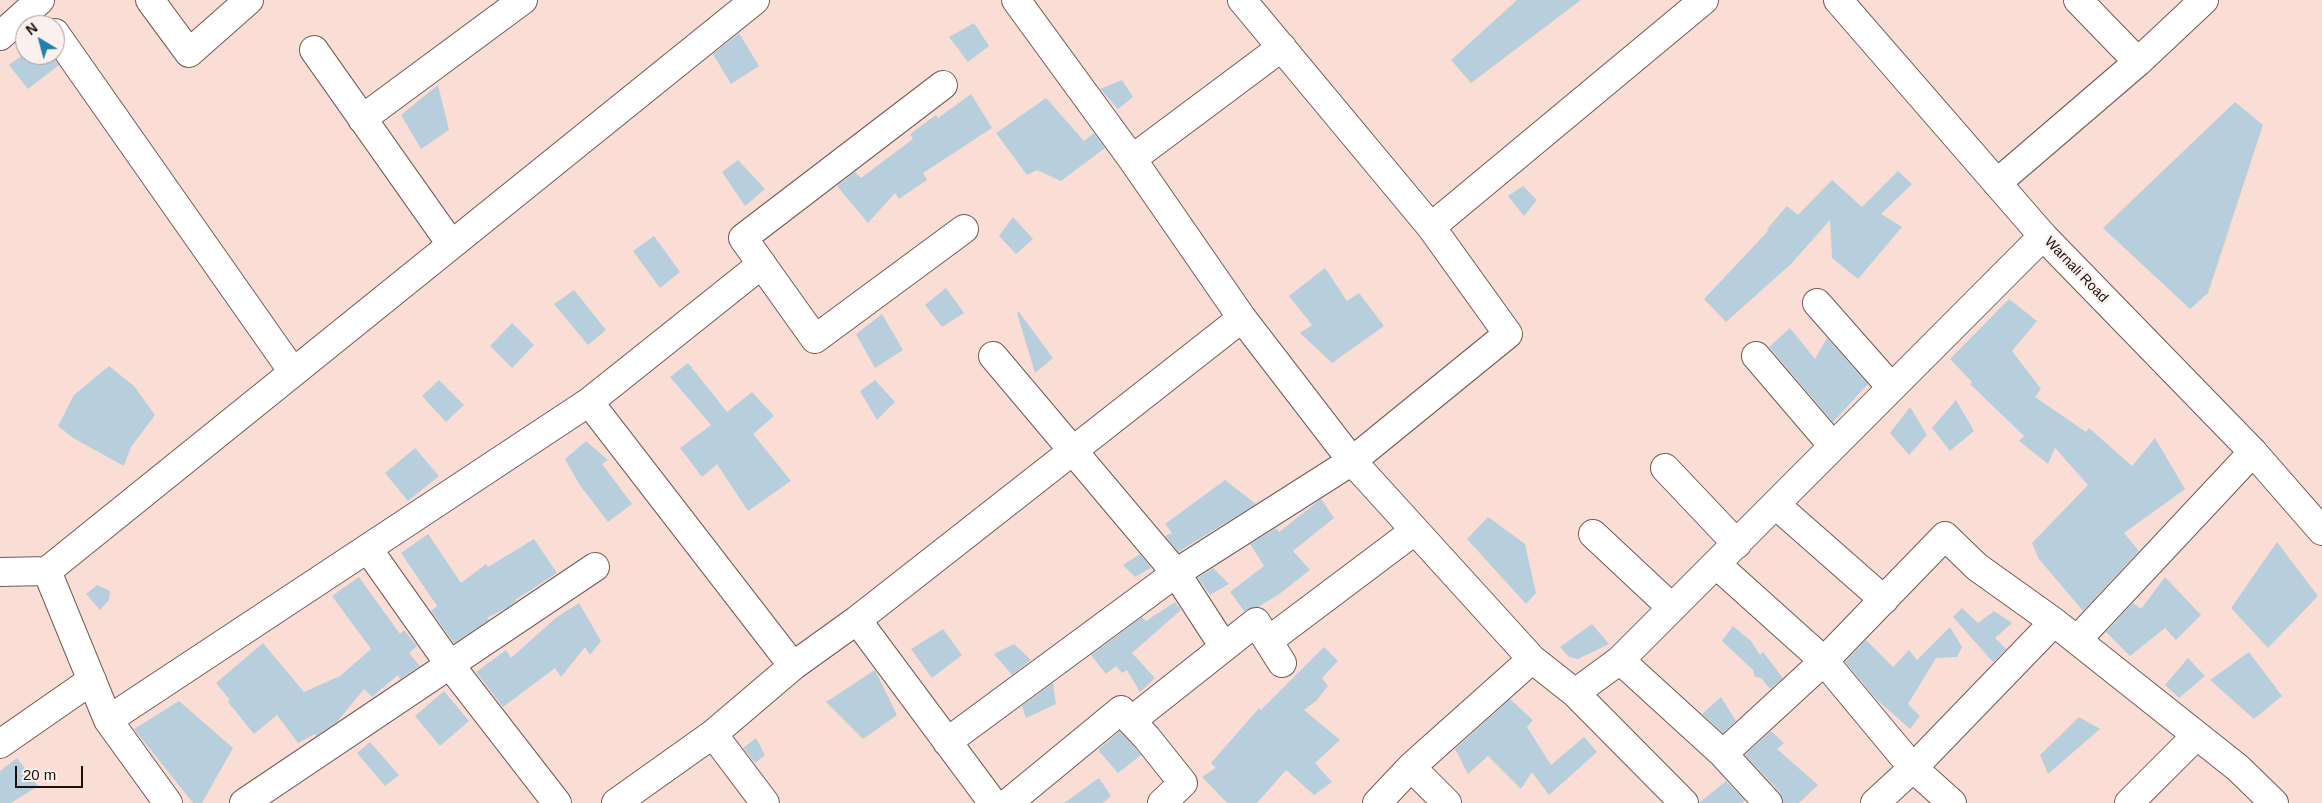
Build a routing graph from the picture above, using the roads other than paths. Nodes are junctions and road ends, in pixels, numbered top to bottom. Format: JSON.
{"nodes":[{"id":1,"x":150,"y":0,"type":"edge"},
{"id":2,"x":249,"y":0,"type":"edge"},
{"id":3,"x":523,"y":0,"type":"edge"},
{"id":4,"x":1016,"y":0,"type":"edge"},
{"id":5,"x":1242,"y":0,"type":"edge"},
{"id":6,"x":1704,"y":0,"type":"edge"},
{"id":7,"x":1839,"y":0,"type":"edge"},
{"id":8,"x":2078,"y":0,"type":"edge"},
{"id":9,"x":2204,"y":0,"type":"edge"},
{"id":10,"x":744,"y":3,"type":"edge"},
{"id":11,"x":42,"y":10,"type":"edge"},
{"id":12,"x":0,"y":36,"type":"edge"},
{"id":13,"x":65,"y":47,"type":"edge"},
{"id":14,"x":1282,"y":47,"type":"junction"},
{"id":15,"x":314,"y":50,"type":"dead end"},
{"id":16,"x":2138,"y":62,"type":"junction"},
{"id":17,"x":943,"y":85,"type":"dead end"},
{"id":18,"x":362,"y":119,"type":"junction"},
{"id":19,"x":1132,"y":160,"type":"junction"},
{"id":20,"x":1997,"y":183,"type":"junction"},
{"id":21,"x":1431,"y":227,"type":"junction"},
{"id":22,"x":964,"y":229,"type":"dead end"},
{"id":23,"x":2043,"y":236,"type":"junction"},
{"id":24,"x":451,"y":244,"type":"junction"},
{"id":25,"x":762,"y":264,"type":"junction"},
{"id":26,"x":1817,"y":303,"type":"dead end"},
{"id":27,"x":1242,"y":318,"type":"junction"},
{"id":28,"x":993,"y":356,"type":"dead end"},
{"id":29,"x":1756,"y":356,"type":"dead end"},
{"id":30,"x":293,"y":372,"type":"junction"},
{"id":31,"x":1891,"y":387,"type":"junction"},
{"id":32,"x":589,"y":402,"type":"junction"},
{"id":33,"x":1833,"y":446,"type":"junction"},
{"id":34,"x":1074,"y":450,"type":"junction"},
{"id":35,"x":2253,"y":452,"type":"junction"},
{"id":36,"x":1352,"y":462,"type":"junction"},
{"id":37,"x":1665,"y":468,"type":"dead end"},
{"id":38,"x":1776,"y":505,"type":"junction"},
{"id":39,"x":2322,"y":531,"type":"edge"},
{"id":40,"x":1593,"y":534,"type":"dead end"},
{"id":41,"x":1409,"y":535,"type":"dead end"},
{"id":42,"x":1737,"y":544,"type":"junction"},
{"id":43,"x":368,"y":549,"type":"junction"},
{"id":44,"x":1716,"y":564,"type":"junction"},
{"id":45,"x":595,"y":567,"type":"dead end"},
{"id":46,"x":47,"y":571,"type":"junction"},
{"id":47,"x":0,"y":572,"type":"edge"},
{"id":48,"x":1176,"y":573,"type":"junction"},
{"id":49,"x":1884,"y":600,"type":"junction"},
{"id":50,"x":1672,"y":608,"type":"junction"},
{"id":51,"x":856,"y":620,"type":"junction"},
{"id":52,"x":2054,"y":622,"type":"junction"},
{"id":53,"x":2077,"y":640,"type":"junction"},
{"id":54,"x":1224,"y":647,"type":"junction"},
{"id":55,"x":1532,"y":659,"type":"junction"},
{"id":56,"x":1620,"y":660,"type":"junction"},
{"id":57,"x":1824,"y":661,"type":"junction"},
{"id":58,"x":450,"y":665,"type":"junction"},
{"id":59,"x":793,"y":666,"type":"junction"},
{"id":60,"x":92,"y":680,"type":"junction"},
{"id":61,"x":1575,"y":693,"type":"junction"},
{"id":62,"x":108,"y":720,"type":"junction"},
{"id":63,"x":1131,"y":721,"type":"junction"},
{"id":64,"x":712,"y":734,"type":"junction"},
{"id":65,"x":2196,"y":736,"type":"junction"},
{"id":66,"x":947,"y":742,"type":"junction"},
{"id":67,"x":0,"y":744,"type":"edge"},
{"id":68,"x":1722,"y":754,"type":"junction"},
{"id":69,"x":1411,"y":767,"type":"junction"},
{"id":70,"x":1912,"y":768,"type":"junction"},
{"id":71,"x":168,"y":803,"type":"edge"},
{"id":72,"x":244,"y":803,"type":"edge"},
{"id":73,"x":557,"y":803,"type":"edge"},
{"id":74,"x":616,"y":803,"type":"edge"},
{"id":75,"x":765,"y":803,"type":"edge"},
{"id":76,"x":993,"y":803,"type":"edge"},
{"id":77,"x":1008,"y":803,"type":"edge"},
{"id":78,"x":1162,"y":803,"type":"edge"},
{"id":79,"x":1377,"y":803,"type":"edge"},
{"id":80,"x":1448,"y":803,"type":"edge"},
{"id":81,"x":1684,"y":803,"type":"edge"},
{"id":82,"x":1768,"y":803,"type":"edge"},
{"id":83,"x":1875,"y":803,"type":"edge"},
{"id":84,"x":1952,"y":803,"type":"edge"},
{"id":85,"x":2129,"y":803,"type":"edge"},
{"id":86,"x":2274,"y":803,"type":"edge"}],
"edges":[{"from":1,"to":2,"type":"street"},
{"from":3,"to":18,"type":"street"},
{"from":4,"to":19,"type":"street"},
{"from":5,"to":14,"type":"street"},
{"from":6,"to":21,"type":"street"},
{"from":7,"to":20,"type":"street","name":"Warnali Road"},
{"from":8,"to":16,"type":"street"},
{"from":9,"to":16,"type":"street"},
{"from":10,"to":24,"type":"street"},
{"from":11,"to":12,"type":"street"},
{"from":13,"to":30,"type":"street"},
{"from":14,"to":19,"type":"street"},
{"from":14,"to":21,"type":"street"},
{"from":15,"to":18,"type":"street"},
{"from":16,"to":20,"type":"street"},
{"from":17,"to":25,"type":"street"},
{"from":18,"to":24,"type":"street"},
{"from":19,"to":27,"type":"street"},
{"from":20,"to":23,"type":"street","name":"Warnali Road"},
{"from":21,"to":36,"type":"street"},
{"from":22,"to":25,"type":"street"},
{"from":23,"to":31,"type":"street"},
{"from":23,"to":35,"type":"street","name":"Warnali Road"},
{"from":24,"to":30,"type":"street"},
{"from":25,"to":32,"type":"street"},
{"from":26,"to":31,"type":"street"},
{"from":27,"to":34,"type":"street"},
{"from":27,"to":36,"type":"street"},
{"from":28,"to":34,"type":"street"},
{"from":29,"to":33,"type":"street"},
{"from":30,"to":46,"type":"street"},
{"from":31,"to":33,"type":"street"},
{"from":32,"to":43,"type":"street"},
{"from":32,"to":59,"type":"street"},
{"from":33,"to":38,"type":"street"},
{"from":34,"to":48,"type":"street"},
{"from":34,"to":51,"type":"street"},
{"from":35,"to":39,"type":"street","name":"Warnali Road"},
{"from":35,"to":53,"type":"street"},
{"from":36,"to":48,"type":"street"},
{"from":36,"to":55,"type":"street"},
{"from":37,"to":42,"type":"street"},
{"from":38,"to":42,"type":"street"},
{"from":38,"to":49,"type":"street"},
{"from":40,"to":50,"type":"street"},
{"from":41,"to":54,"type":"street"},
{"from":42,"to":44,"type":"street"},
{"from":43,"to":58,"type":"street"},
{"from":43,"to":62,"type":"street"},
{"from":44,"to":50,"type":"street"},
{"from":44,"to":57,"type":"street"},
{"from":45,"to":58,"type":"street"},
{"from":46,"to":47,"type":"street"},
{"from":46,"to":60,"type":"street"},
{"from":48,"to":54,"type":"street"},
{"from":48,"to":66,"type":"street"},
{"from":49,"to":52,"type":"street"},
{"from":49,"to":57,"type":"street"},
{"from":50,"to":56,"type":"street"},
{"from":51,"to":59,"type":"street"},
{"from":51,"to":66,"type":"street"},
{"from":52,"to":53,"type":"street"},
{"from":52,"to":70,"type":"street"},
{"from":53,"to":65,"type":"street"},
{"from":54,"to":63,"type":"street"},
{"from":55,"to":61,"type":"street"},
{"from":55,"to":69,"type":"street"},
{"from":56,"to":61,"type":"street"},
{"from":56,"to":68,"type":"street"},
{"from":57,"to":68,"type":"street"},
{"from":57,"to":70,"type":"street"},
{"from":58,"to":72,"type":"street"},
{"from":58,"to":73,"type":"street"},
{"from":59,"to":64,"type":"street"},
{"from":60,"to":62,"type":"street"},
{"from":60,"to":67,"type":"street"},
{"from":61,"to":81,"type":"street"},
{"from":62,"to":71,"type":"street"},
{"from":63,"to":77,"type":"street"},
{"from":63,"to":78,"type":"street"},
{"from":64,"to":74,"type":"street"},
{"from":64,"to":75,"type":"street"},
{"from":65,"to":85,"type":"street"},
{"from":65,"to":86,"type":"street"},
{"from":66,"to":76,"type":"street"},
{"from":68,"to":82,"type":"street"},
{"from":69,"to":79,"type":"street"},
{"from":69,"to":80,"type":"street"},
{"from":70,"to":83,"type":"street"},
{"from":70,"to":84,"type":"street"}]}
